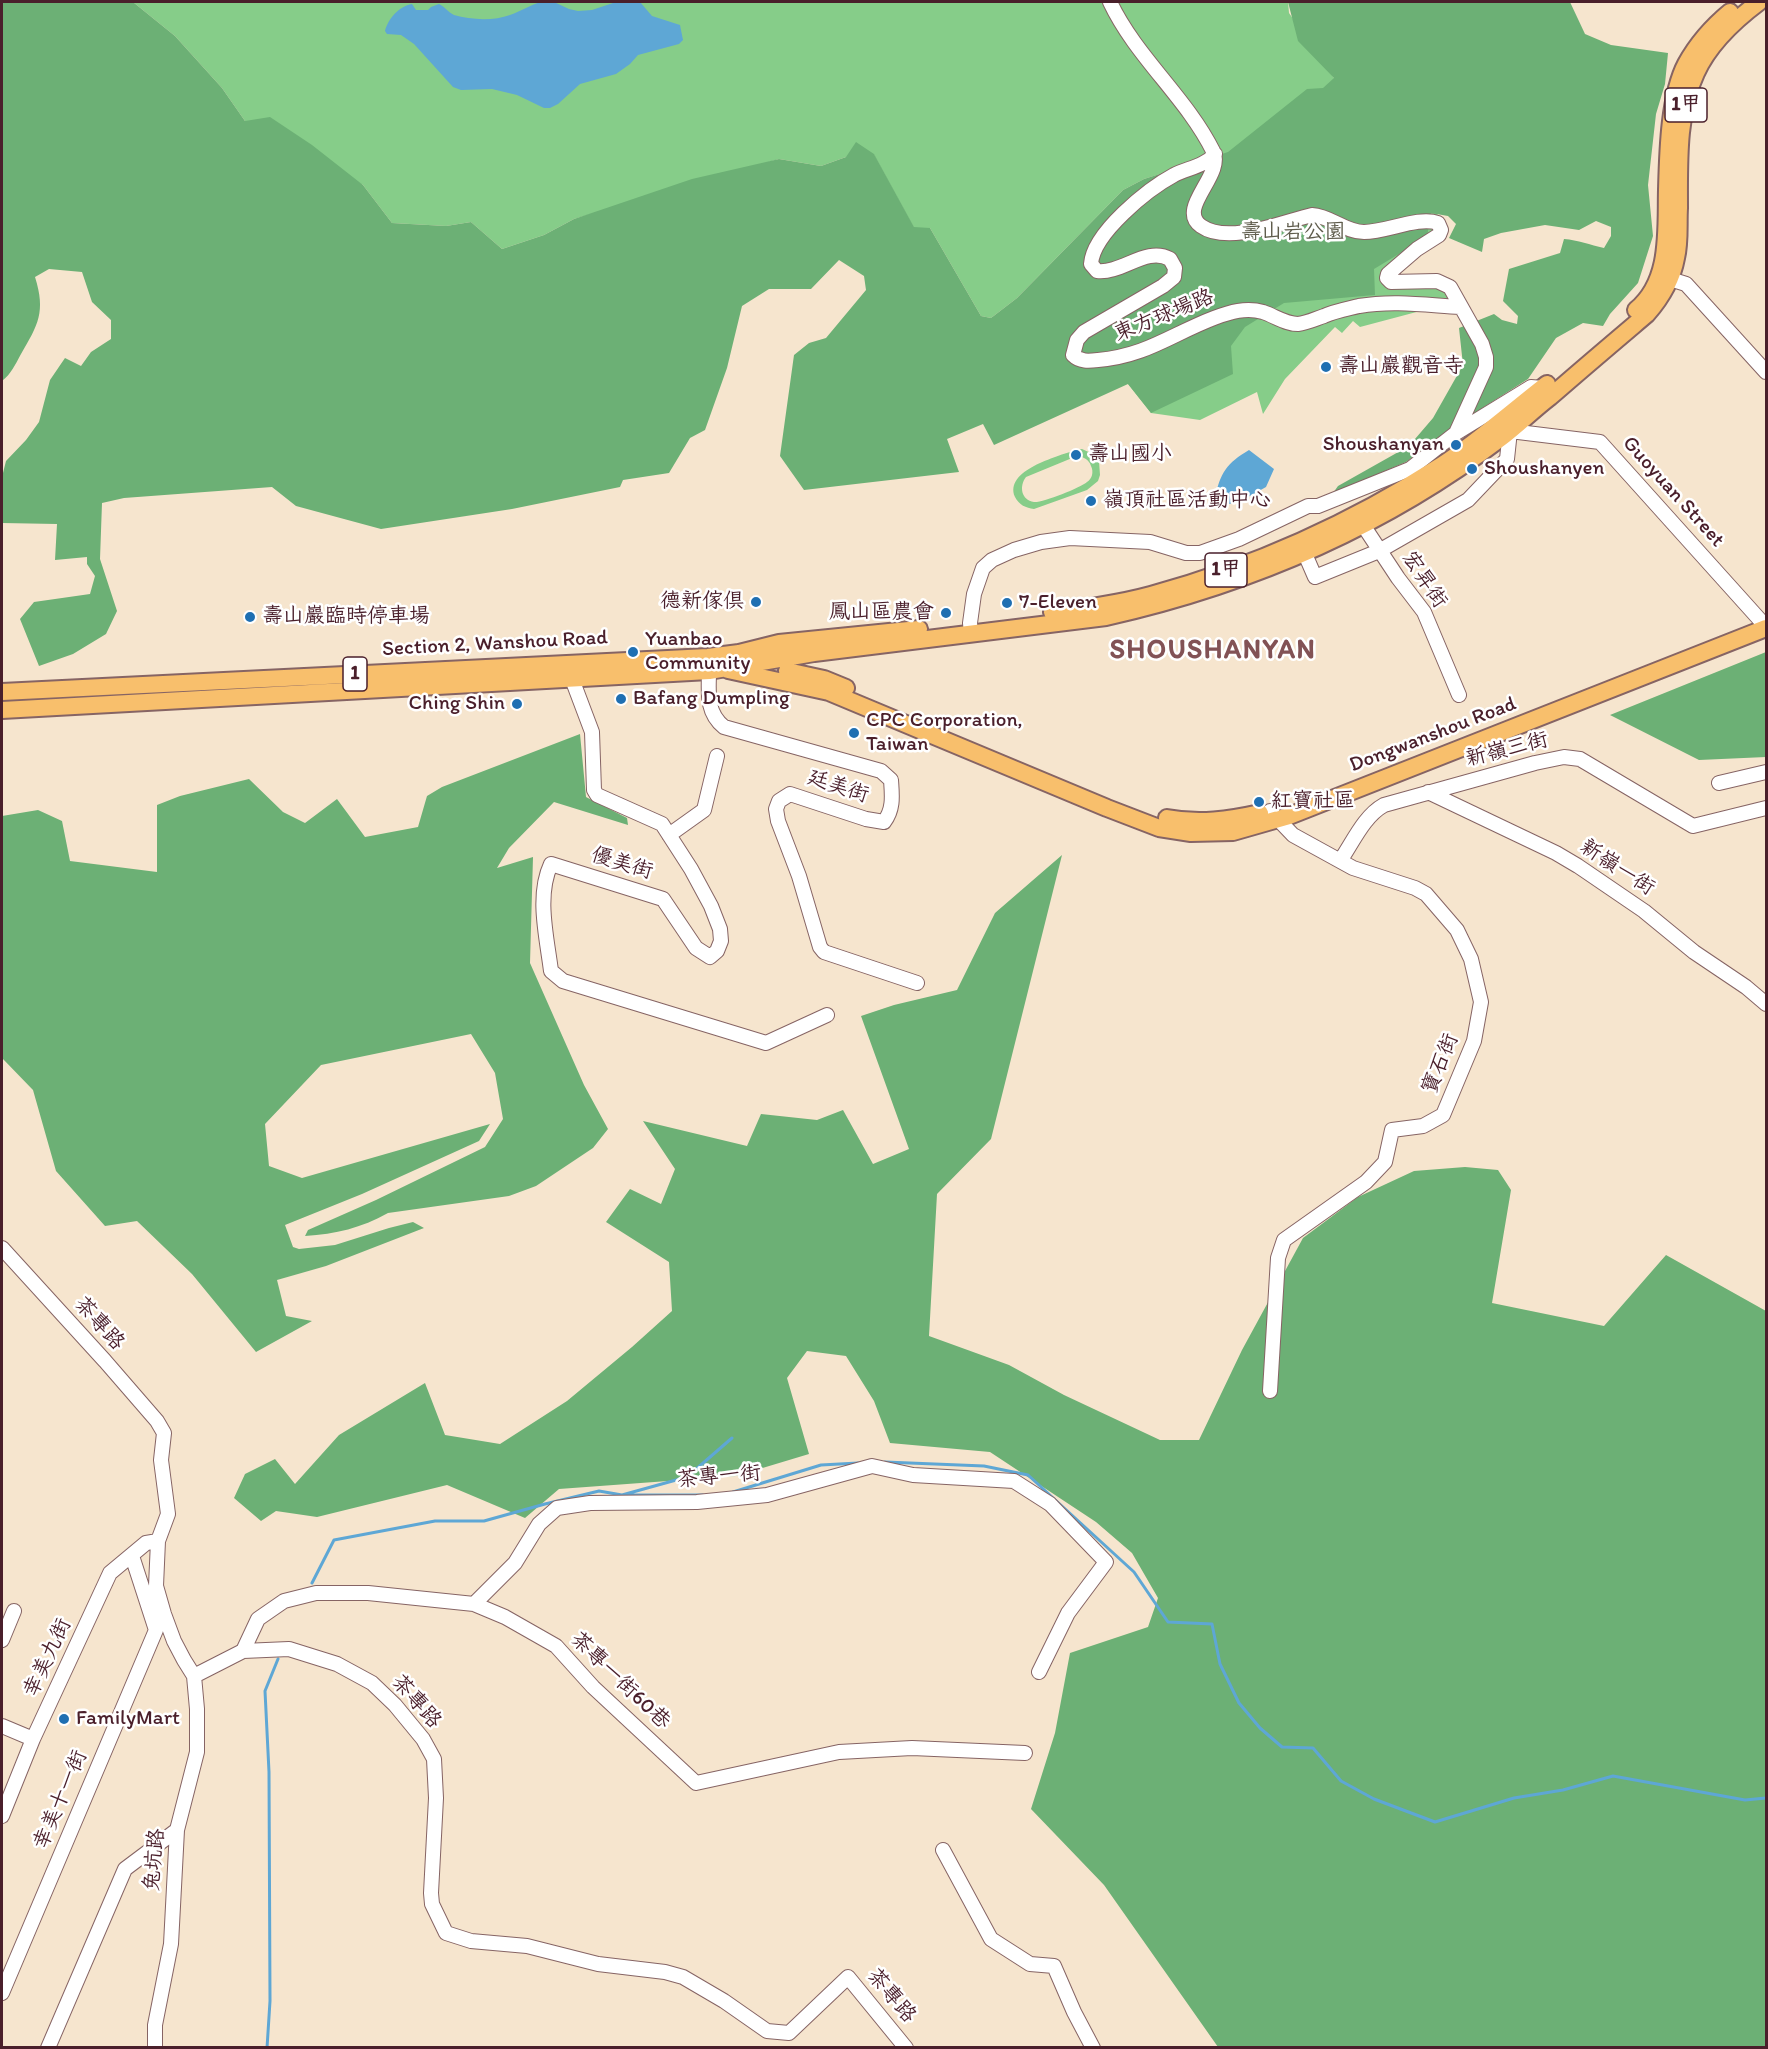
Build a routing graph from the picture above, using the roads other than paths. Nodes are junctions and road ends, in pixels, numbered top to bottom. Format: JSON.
{"nodes":[{"id":1,"x":1110,"y":2,"type":"edge"},
{"id":2,"x":1752,"y":2,"type":"edge"},
{"id":3,"x":1215,"y":154,"type":"junction"},
{"id":4,"x":1665,"y":276,"type":"junction"},
{"id":5,"x":1460,"y":307,"type":"junction"},
{"id":6,"x":1767,"y":372,"type":"edge"},
{"id":7,"x":1546,"y":392,"type":"junction"},
{"id":8,"x":1506,"y":426,"type":"junction"},
{"id":9,"x":1456,"y":433,"type":"junction"},
{"id":10,"x":1363,"y":525,"type":"junction"},
{"id":11,"x":1379,"y":551,"type":"junction"},
{"id":12,"x":1305,"y":554,"type":"junction"},
{"id":13,"x":1764,"y":622,"type":"edge"},
{"id":14,"x":971,"y":629,"type":"junction"},
{"id":15,"x":814,"y":653,"type":"junction"},
{"id":16,"x":746,"y":657,"type":"junction"},
{"id":17,"x":713,"y":665,"type":"junction"},
{"id":18,"x":816,"y":677,"type":"junction"},
{"id":19,"x":572,"y":679,"type":"junction"},
{"id":20,"x":2,"y":692,"type":"edge"},
{"id":21,"x":1459,"y":695,"type":"dead end"},
{"id":22,"x":2,"y":710,"type":"edge"},
{"id":23,"x":717,"y":756,"type":"dead end"},
{"id":24,"x":1767,"y":772,"type":"edge"},
{"id":25,"x":1719,"y":783,"type":"dead end"},
{"id":26,"x":1428,"y":792,"type":"junction"},
{"id":27,"x":1767,"y":808,"type":"edge"},
{"id":28,"x":1274,"y":816,"type":"junction"},
{"id":29,"x":669,"y":835,"type":"junction"},
{"id":30,"x":1340,"y":861,"type":"junction"},
{"id":31,"x":916,"y":983,"type":"dead end"},
{"id":32,"x":1767,"y":1004,"type":"edge"},
{"id":33,"x":827,"y":1016,"type":"dead end"},
{"id":34,"x":2,"y":1248,"type":"edge"},
{"id":35,"x":1269,"y":1391,"type":"dead end"},
{"id":36,"x":158,"y":1541,"type":"junction"},
{"id":37,"x":132,"y":1556,"type":"junction"},
{"id":38,"x":474,"y":1604,"type":"junction"},
{"id":39,"x":14,"y":1611,"type":"dead end"},
{"id":40,"x":2,"y":1640,"type":"edge"},
{"id":41,"x":243,"y":1651,"type":"junction"},
{"id":42,"x":1039,"y":1672,"type":"dead end"},
{"id":43,"x":194,"y":1676,"type":"junction"},
{"id":44,"x":2,"y":1726,"type":"edge"},
{"id":45,"x":33,"y":1739,"type":"junction"},
{"id":46,"x":1025,"y":1753,"type":"dead end"},
{"id":47,"x":2,"y":1816,"type":"edge"},
{"id":48,"x":177,"y":1830,"type":"junction"},
{"id":49,"x":944,"y":1850,"type":"dead end"},
{"id":50,"x":2,"y":1993,"type":"edge"},
{"id":51,"x":48,"y":2048,"type":"edge"},
{"id":52,"x":155,"y":2048,"type":"edge"},
{"id":53,"x":906,"y":2048,"type":"edge"},
{"id":54,"x":1093,"y":2048,"type":"edge"}],
"edges":[{"from":1,"to":3,"type":"street"},
{"from":2,"to":4,"type":"main road","number":"1甲"},
{"from":3,"to":5,"type":"street"},
{"from":3,"to":5,"type":"street","name":"東方球場路"},
{"from":4,"to":6,"type":"street"},
{"from":4,"to":7,"type":"main road","number":"1甲"},
{"from":5,"to":9,"type":"street"},
{"from":7,"to":8,"type":"main road","number":"1甲"},
{"from":7,"to":9,"type":"street"},
{"from":8,"to":10,"type":"main road","number":"1甲"},
{"from":8,"to":11,"type":"street"},
{"from":8,"to":13,"type":"street","name":"Guoyuan Street"},
{"from":8,"to":14,"type":"main road","number":"1甲"},
{"from":9,"to":14,"type":"street"},
{"from":10,"to":11,"type":"street","name":"宏昇街"},
{"from":10,"to":12,"type":"main road","number":"1甲"},
{"from":11,"to":12,"type":"street"},
{"from":11,"to":21,"type":"street","name":"宏昇街"},
{"from":12,"to":14,"type":"main road","number":"1甲"},
{"from":13,"to":28,"type":"main road","name":"Dongwanshou Road","number":"1"},
{"from":14,"to":15,"type":"main road","number":"1甲"},
{"from":14,"to":16,"type":"main road","number":"1甲"},
{"from":15,"to":16,"type":"main road","number":"1甲"},
{"from":15,"to":18,"type":"main road"},
{"from":16,"to":17,"type":"main road","name":"Section 2, Wanshou Road","number":"1"},
{"from":16,"to":18,"type":"main road","name":"Dongwanshou Road","number":"1"},
{"from":17,"to":19,"type":"main road","name":"Section 2, Wanshou Road","number":"1"},
{"from":17,"to":20,"type":"main road","name":"Section 2, Wanshou Road","number":"1"},
{"from":17,"to":28,"type":"main road","name":"Dongwanshou Road","number":"1"},
{"from":17,"to":31,"type":"street","name":"廷美街"},
{"from":18,"to":28,"type":"main road","name":"Dongwanshou Road","number":"1"},
{"from":19,"to":22,"type":"main road","name":"Section 2, Wanshou Road","number":"1"},
{"from":19,"to":29,"type":"street","name":"優美街"},
{"from":23,"to":29,"type":"street"},
{"from":24,"to":25,"type":"street"},
{"from":26,"to":27,"type":"street","name":"新嶺三街"},
{"from":26,"to":30,"type":"street","name":"新嶺三街"},
{"from":26,"to":32,"type":"street","name":"新嶺一街"},
{"from":28,"to":30,"type":"street","name":"寶石街"},
{"from":29,"to":33,"type":"street","name":"優美街"},
{"from":30,"to":35,"type":"street","name":"寶石街"},
{"from":34,"to":36,"type":"street","name":"茶專路"},
{"from":36,"to":37,"type":"street","name":"幸美九街"},
{"from":36,"to":43,"type":"street","name":"茶專路"},
{"from":37,"to":45,"type":"street","name":"幸美九街"},
{"from":37,"to":50,"type":"street","name":"幸美十一街"},
{"from":38,"to":41,"type":"street"},
{"from":38,"to":42,"type":"street","name":"茶專一街"},
{"from":38,"to":46,"type":"street","name":"茶專一街60巷"},
{"from":39,"to":40,"type":"street"},
{"from":41,"to":43,"type":"street","name":"茶專路"},
{"from":41,"to":53,"type":"street","name":"茶專路"},
{"from":43,"to":48,"type":"street","name":"兔坑路"},
{"from":44,"to":45,"type":"street"},
{"from":45,"to":47,"type":"street","name":"幸美九街"},
{"from":48,"to":51,"type":"street"},
{"from":48,"to":52,"type":"street","name":"兔坑路"},
{"from":49,"to":54,"type":"street"}]}
